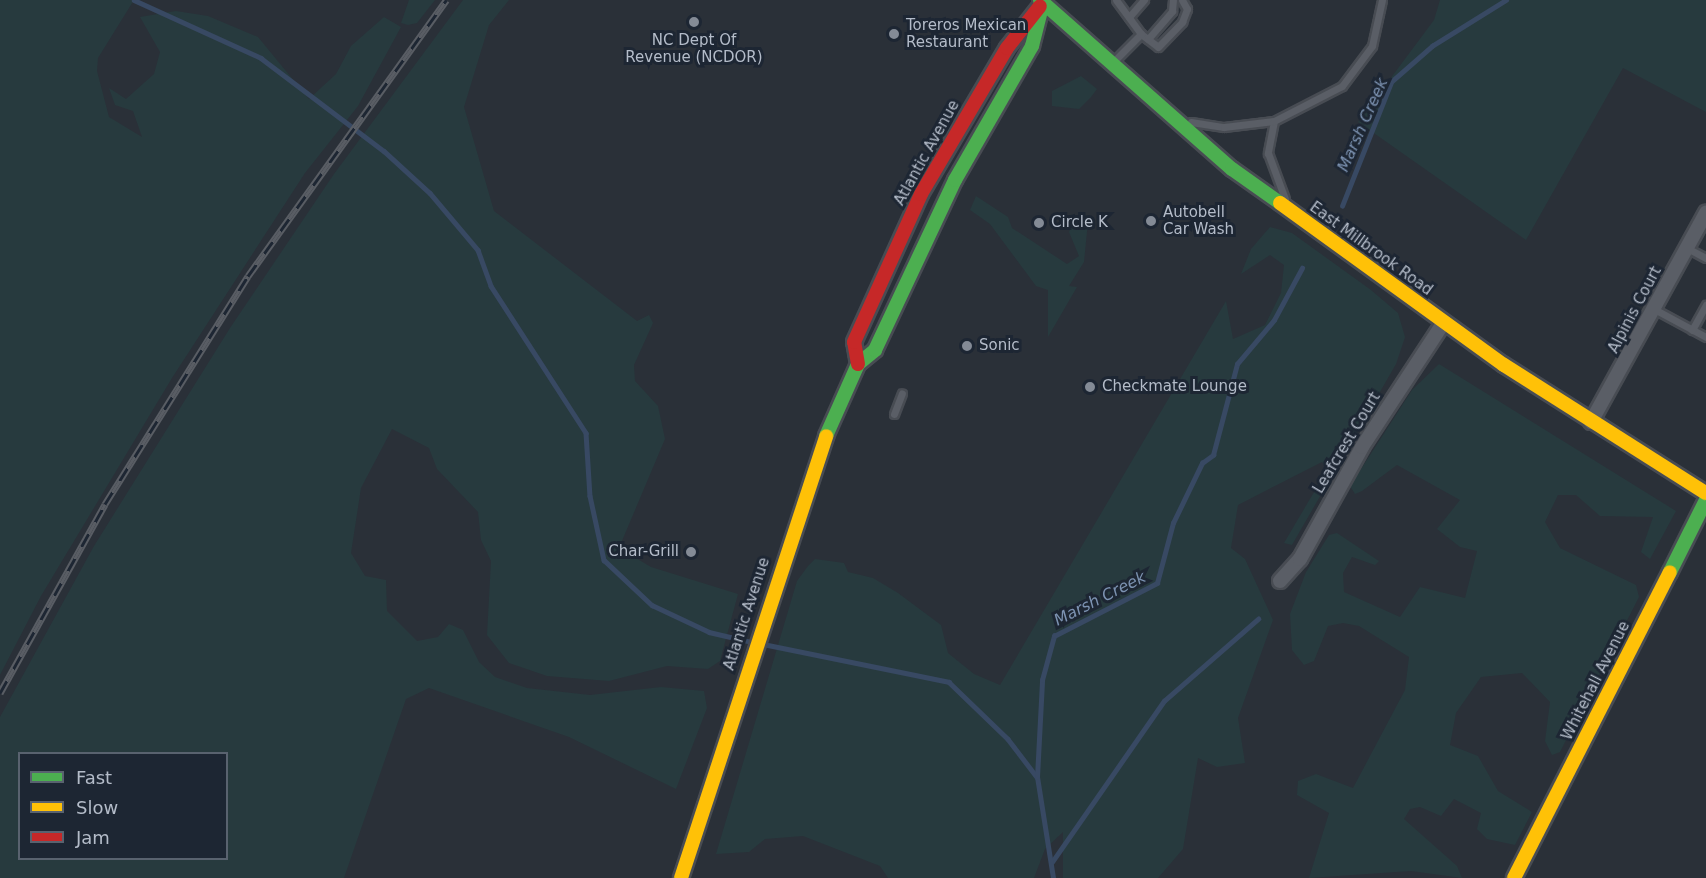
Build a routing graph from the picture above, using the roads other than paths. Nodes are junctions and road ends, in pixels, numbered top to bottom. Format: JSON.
{"nodes":[{"id":1,"x":1116,"y":0,"type":"edge"},
{"id":2,"x":1144,"y":0,"type":"edge"},
{"id":3,"x":1173,"y":0,"type":"edge"},
{"id":4,"x":1182,"y":0,"type":"edge"},
{"id":5,"x":1382,"y":0,"type":"edge"},
{"id":6,"x":1043,"y":1,"type":"edge"},
{"id":7,"x":1129,"y":17,"type":"junction"},
{"id":8,"x":1141,"y":34,"type":"junction"},
{"id":9,"x":1148,"y":39,"type":"junction"},
{"id":10,"x":1110,"y":65,"type":"junction"},
{"id":11,"x":1167,"y":115,"type":"junction"},
{"id":12,"x":1274,"y":121,"type":"junction"},
{"id":13,"x":1291,"y":211,"type":"junction"},
{"id":14,"x":1706,"y":213,"type":"edge"},
{"id":15,"x":1687,"y":248,"type":"junction"},
{"id":16,"x":1706,"y":258,"type":"edge"},
{"id":17,"x":1706,"y":305,"type":"edge"},
{"id":18,"x":1654,"y":309,"type":"junction"},
{"id":19,"x":1444,"y":322,"type":"junction"},
{"id":20,"x":1692,"y":330,"type":"junction"},
{"id":21,"x":1706,"y":337,"type":"edge"},
{"id":22,"x":858,"y":364,"type":"junction"},
{"id":23,"x":902,"y":393,"type":"dead end"},
{"id":24,"x":894,"y":414,"type":"dead end"},
{"id":25,"x":1591,"y":423,"type":"junction"},
{"id":26,"x":1706,"y":493,"type":"edge"},
{"id":27,"x":1706,"y":500,"type":"edge"},
{"id":28,"x":1280,"y":581,"type":"dead end"},
{"id":29,"x":681,"y":878,"type":"edge"},
{"id":30,"x":1514,"y":878,"type":"edge"}],
"edges":[{"from":1,"to":7,"type":"lane"},
{"from":2,"to":7,"type":"lane"},
{"from":3,"to":9,"type":"lane"},
{"from":4,"to":9,"type":"lane"},
{"from":5,"to":12,"type":"lane"},
{"from":6,"to":10,"type":"main road","name":"East Millbrook Road"},
{"from":6,"to":22,"type":"main road","name":"Atlantic Avenue"},
{"from":6,"to":22,"type":"main road","name":"Atlantic Avenue"},
{"from":7,"to":8,"type":"lane"},
{"from":8,"to":9,"type":"lane"},
{"from":8,"to":10,"type":"lane"},
{"from":10,"to":11,"type":"main road","name":"East Millbrook Road"},
{"from":11,"to":12,"type":"lane"},
{"from":11,"to":13,"type":"main road","name":"East Millbrook Road"},
{"from":12,"to":13,"type":"lane"},
{"from":13,"to":19,"type":"main road","name":"East Millbrook Road"},
{"from":14,"to":15,"type":"street","name":"Alpinis Court"},
{"from":15,"to":16,"type":"lane"},
{"from":15,"to":18,"type":"street","name":"Alpinis Court"},
{"from":17,"to":20,"type":"lane"},
{"from":18,"to":20,"type":"lane"},
{"from":18,"to":25,"type":"street","name":"Alpinis Court"},
{"from":19,"to":25,"type":"main road","name":"East Millbrook Road"},
{"from":19,"to":28,"type":"street","name":"Leafcrest Court"},
{"from":20,"to":21,"type":"lane"},
{"from":22,"to":29,"type":"main road","name":"Atlantic Avenue"},
{"from":23,"to":24,"type":"lane"},
{"from":25,"to":26,"type":"main road","name":"East Millbrook Road"},
{"from":27,"to":30,"type":"main road","name":"Whitehall Avenue"}]}
